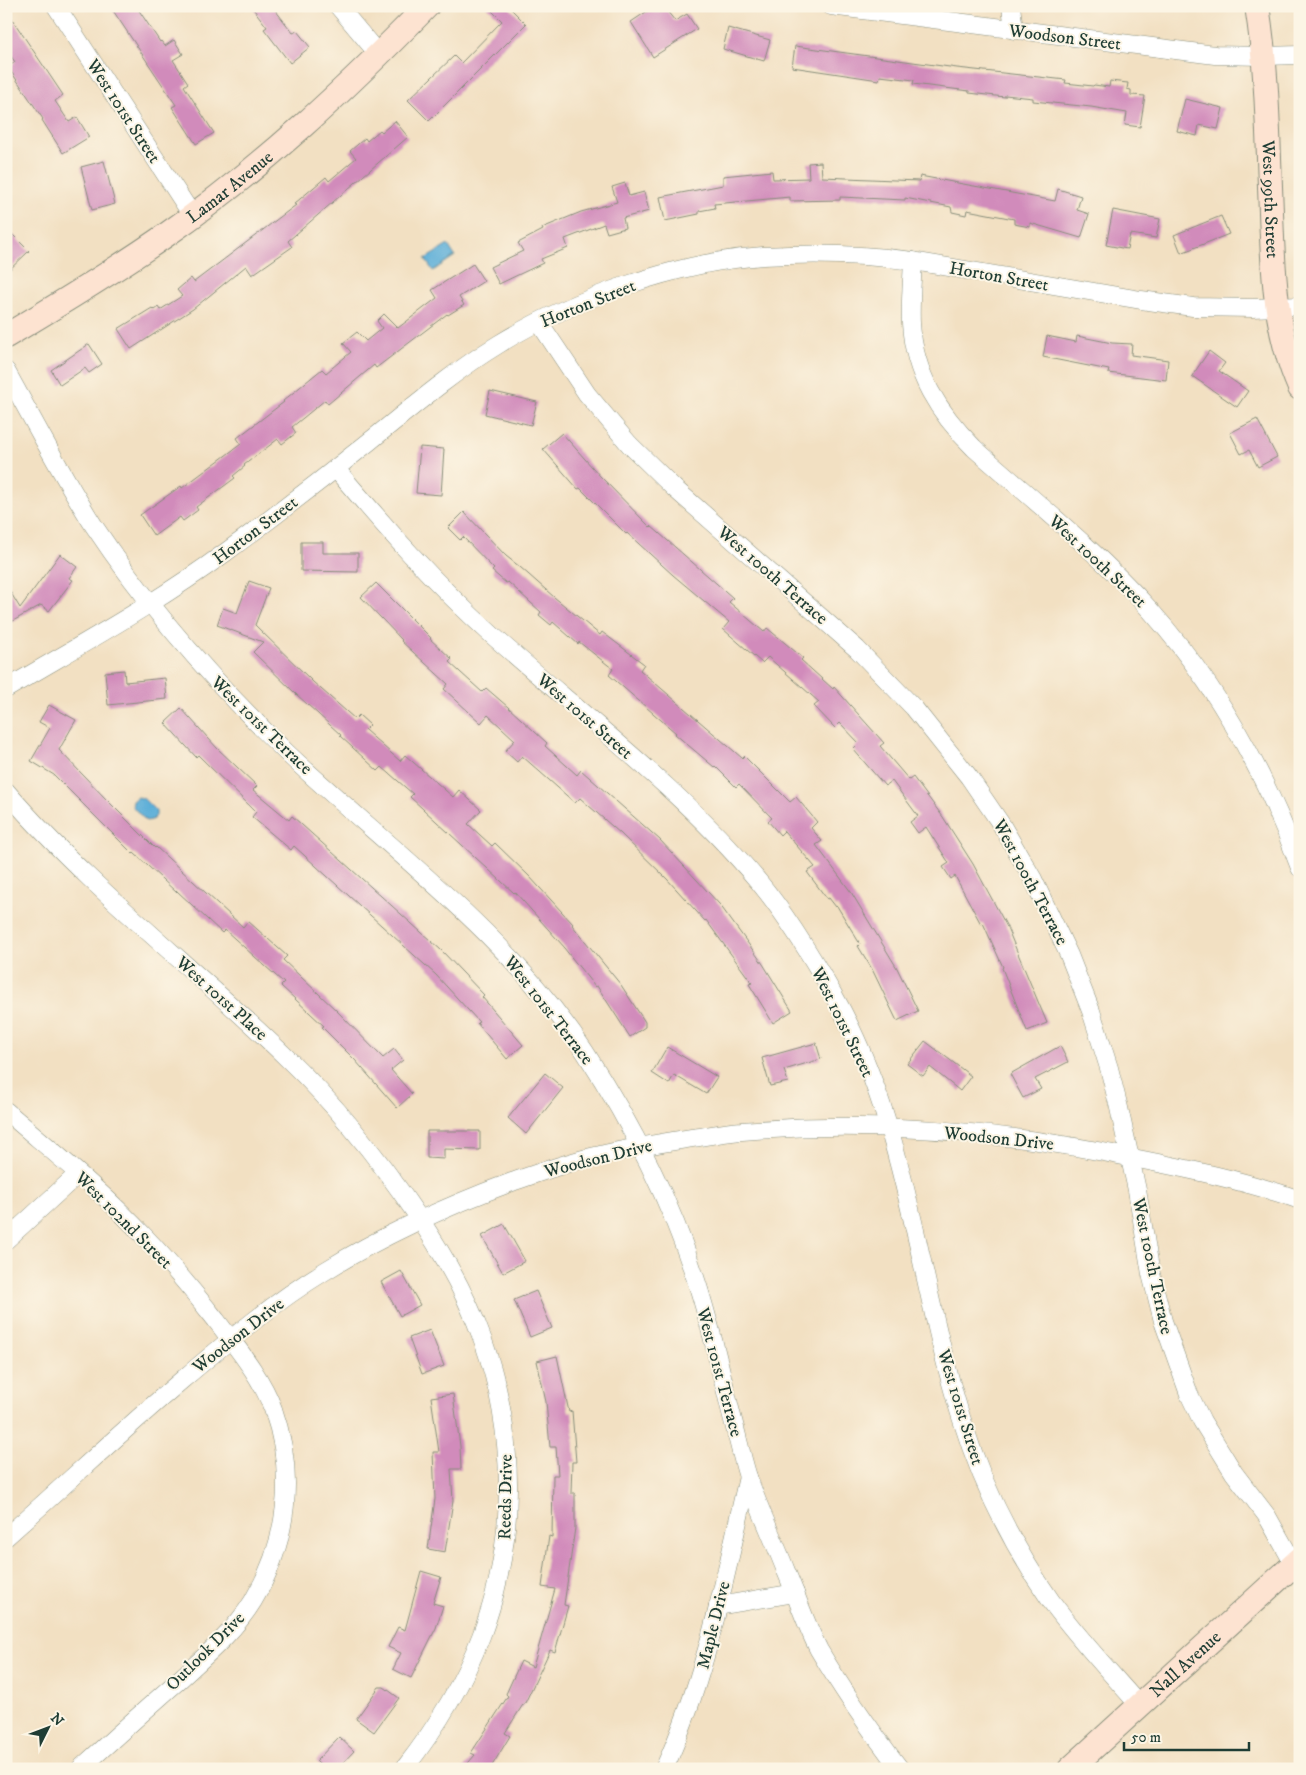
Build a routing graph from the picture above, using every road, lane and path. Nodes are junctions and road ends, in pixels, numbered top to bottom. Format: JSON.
{"nodes":[{"id":1,"x":56,"y":6,"type":"edge"},
{"id":2,"x":338,"y":6,"type":"edge"},
{"id":3,"x":427,"y":6,"type":"edge"},
{"id":4,"x":831,"y":6,"type":"edge"},
{"id":5,"x":1011,"y":6,"type":"edge"},
{"id":6,"x":1256,"y":6,"type":"edge"},
{"id":7,"x":1014,"y":30,"type":"junction"},
{"id":8,"x":379,"y":55,"type":"junction"},
{"id":9,"x":1263,"y":56,"type":"junction"},
{"id":10,"x":1300,"y":56,"type":"edge"},
{"id":11,"x":192,"y":215,"type":"junction"},
{"id":12,"x":913,"y":261,"type":"junction"},
{"id":13,"x":1289,"y":306,"type":"edge"},
{"id":14,"x":539,"y":322,"type":"junction"},
{"id":15,"x":6,"y":336,"type":"edge"},
{"id":16,"x":6,"y":371,"type":"edge"},
{"id":17,"x":1300,"y":388,"type":"edge"},
{"id":18,"x":336,"y":469,"type":"junction"},
{"id":19,"x":150,"y":603,"type":"junction"},
{"id":20,"x":6,"y":689,"type":"edge"},
{"id":21,"x":6,"y":791,"type":"edge"},
{"id":22,"x":1300,"y":868,"type":"edge"},
{"id":23,"x":6,"y":1111,"type":"edge"},
{"id":24,"x":889,"y":1128,"type":"junction"},
{"id":25,"x":641,"y":1147,"type":"junction"},
{"id":26,"x":1130,"y":1157,"type":"junction"},
{"id":27,"x":78,"y":1174,"type":"junction"},
{"id":28,"x":1300,"y":1200,"type":"edge"},
{"id":29,"x":420,"y":1220,"type":"junction"},
{"id":30,"x":6,"y":1240,"type":"edge"},
{"id":31,"x":230,"y":1339,"type":"junction"},
{"id":32,"x":748,"y":1477,"type":"junction"},
{"id":33,"x":6,"y":1537,"type":"edge"},
{"id":34,"x":1298,"y":1566,"type":"edge"},
{"id":35,"x":795,"y":1593,"type":"junction"},
{"id":36,"x":718,"y":1606,"type":"junction"},
{"id":37,"x":1139,"y":1705,"type":"junction"},
{"id":38,"x":80,"y":1769,"type":"edge"},
{"id":39,"x":404,"y":1769,"type":"edge"},
{"id":40,"x":664,"y":1769,"type":"edge"},
{"id":41,"x":900,"y":1769,"type":"edge"},
{"id":42,"x":1070,"y":1769,"type":"edge"}],
"edges":[{"from":1,"to":11,"type":"street","name":"West 101st Street"},
{"from":2,"to":8,"type":"street"},
{"from":3,"to":8,"type":"street","name":"Lamar Avenue"},
{"from":4,"to":7,"type":"street","name":"Woodson Street"},
{"from":5,"to":7,"type":"street"},
{"from":6,"to":9,"type":"street","name":"West 99th Street"},
{"from":7,"to":9,"type":"street","name":"Woodson Street"},
{"from":8,"to":11,"type":"street","name":"Lamar Avenue"},
{"from":9,"to":10,"type":"street","name":"Woodson Street"},
{"from":9,"to":13,"type":"street","name":"West 99th Street"},
{"from":11,"to":15,"type":"street","name":"Lamar Avenue"},
{"from":12,"to":13,"type":"street","name":"Horton Street"},
{"from":12,"to":14,"type":"street","name":"Horton Street"},
{"from":12,"to":22,"type":"street","name":"West 100th Street"},
{"from":13,"to":17,"type":"street","name":"West 99th Street"},
{"from":14,"to":18,"type":"street","name":"Horton Street"},
{"from":14,"to":26,"type":"street","name":"West 100th Terrace"},
{"from":16,"to":19,"type":"street","name":"West 101st Terrace"},
{"from":18,"to":19,"type":"street","name":"Horton Street"},
{"from":18,"to":24,"type":"street","name":"West 101st Street"},
{"from":19,"to":20,"type":"street","name":"Horton Street"},
{"from":19,"to":25,"type":"street","name":"West 101st Terrace"},
{"from":21,"to":29,"type":"street","name":"West 101st Place"},
{"from":23,"to":27,"type":"street","name":"West 102nd Street"},
{"from":24,"to":25,"type":"street","name":"Woodson Drive"},
{"from":24,"to":26,"type":"street","name":"Woodson Drive"},
{"from":24,"to":37,"type":"street","name":"West 101st Street"},
{"from":25,"to":29,"type":"street","name":"Woodson Drive"},
{"from":25,"to":32,"type":"street","name":"West 101st Terrace"},
{"from":26,"to":28,"type":"street","name":"Woodson Drive"},
{"from":26,"to":34,"type":"street","name":"West 100th Terrace"},
{"from":27,"to":30,"type":"street"},
{"from":27,"to":31,"type":"street","name":"West 102nd Street"},
{"from":29,"to":31,"type":"street","name":"Woodson Drive"},
{"from":29,"to":39,"type":"street","name":"Reeds Drive"},
{"from":31,"to":33,"type":"street","name":"Woodson Drive"},
{"from":31,"to":38,"type":"street","name":"Outlook Drive"},
{"from":32,"to":35,"type":"street","name":"West 101st Terrace"},
{"from":32,"to":36,"type":"street","name":"Maple Drive"},
{"from":34,"to":37,"type":"street","name":"Nall Avenue"},
{"from":35,"to":36,"type":"street"},
{"from":35,"to":41,"type":"street","name":"West 101st Terrace"},
{"from":36,"to":40,"type":"street","name":"Maple Drive"},
{"from":37,"to":42,"type":"street","name":"Nall Avenue"}]}
